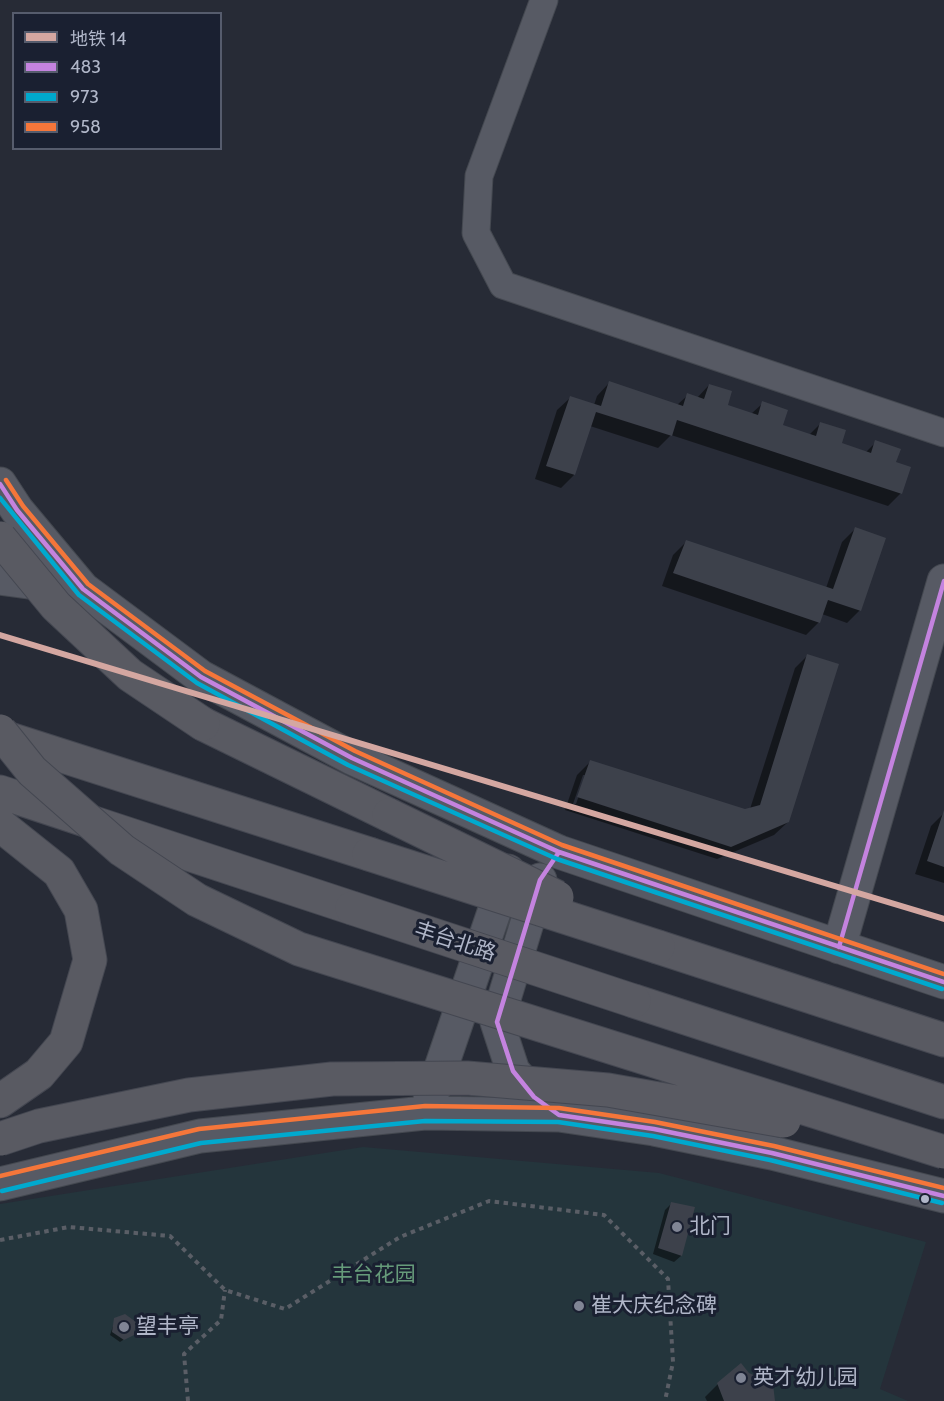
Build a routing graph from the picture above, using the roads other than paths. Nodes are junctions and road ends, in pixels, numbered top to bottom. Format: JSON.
{"nodes":[{"id":1,"x":544,"y":0,"type":"edge"},
{"id":2,"x":944,"y":433,"type":"edge"},
{"id":3,"x":0,"y":484,"type":"edge"},
{"id":4,"x":0,"y":538,"type":"edge"},
{"id":5,"x":0,"y":578,"type":"edge"},
{"id":6,"x":944,"y":581,"type":"edge"},
{"id":7,"x":83,"y":589,"type":"junction"},
{"id":8,"x":0,"y":730,"type":"edge"},
{"id":9,"x":0,"y":736,"type":"edge"},
{"id":10,"x":0,"y":792,"type":"edge"},
{"id":11,"x":0,"y":825,"type":"edge"},
{"id":12,"x":516,"y":834,"type":"junction"},
{"id":13,"x":560,"y":852,"type":"junction"},
{"id":14,"x":839,"y":946,"type":"junction"},
{"id":15,"x":658,"y":947,"type":"junction"},
{"id":16,"x":944,"y":982,"type":"edge"},
{"id":17,"x":944,"y":1040,"type":"edge"},
{"id":18,"x":0,"y":1101,"type":"edge"},
{"id":19,"x":944,"y":1102,"type":"edge"},
{"id":20,"x":425,"y":1113,"type":"junction"},
{"id":21,"x":558,"y":1115,"type":"junction"},
{"id":22,"x":0,"y":1139,"type":"edge"},
{"id":23,"x":944,"y":1152,"type":"edge"},
{"id":24,"x":944,"y":1159,"type":"edge"},
{"id":25,"x":0,"y":1184,"type":"edge"},
{"id":26,"x":944,"y":1196,"type":"edge"}],
"edges":[{"from":1,"to":2,"type":"street"},
{"from":3,"to":7,"type":"street"},
{"from":4,"to":15,"type":"highway","bridge":true},
{"from":5,"to":7,"type":"street"},
{"from":6,"to":14,"type":"street"},
{"from":7,"to":12,"type":"street"},
{"from":8,"to":23,"type":"highway","bridge":true},
{"from":9,"to":15,"type":"highway","bridge":true},
{"from":10,"to":19,"type":"highway","name":"丰台北路","bridge":true},
{"from":11,"to":18,"type":"highway"},
{"from":12,"to":13,"type":"street"},
{"from":12,"to":20,"type":"street"},
{"from":13,"to":14,"type":"street"},
{"from":13,"to":21,"type":"street"},
{"from":14,"to":16,"type":"street"},
{"from":15,"to":17,"type":"highway"},
{"from":20,"to":21,"type":"street"},
{"from":20,"to":25,"type":"street"},
{"from":21,"to":26,"type":"street"},
{"from":22,"to":24,"type":"highway","bridge":true}]}
